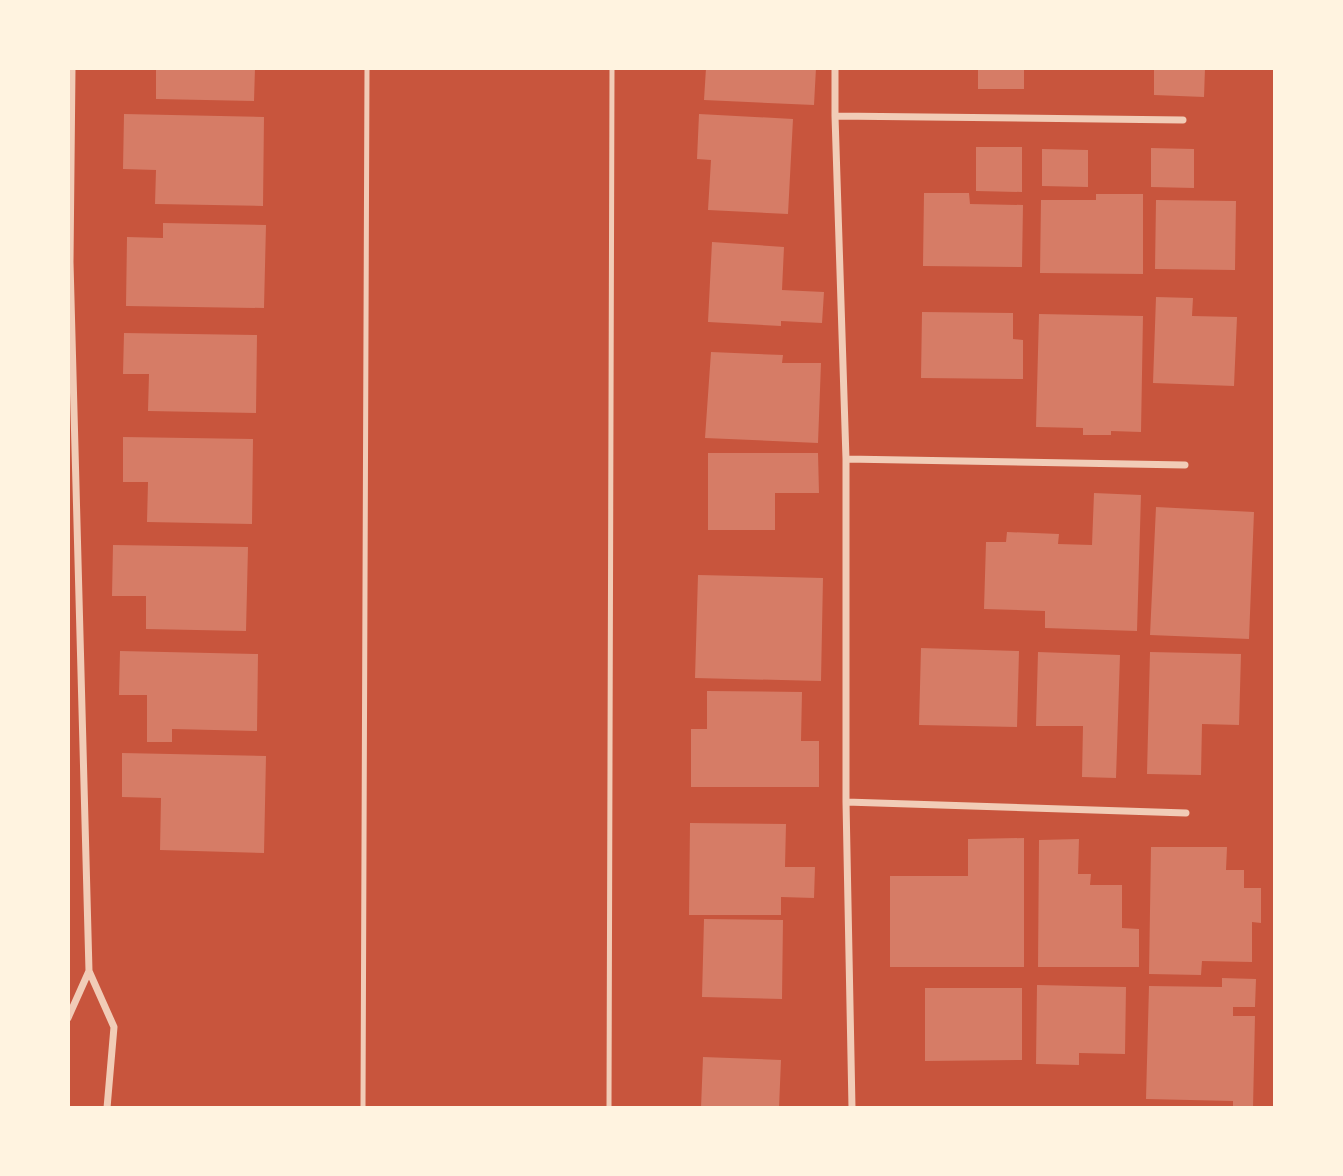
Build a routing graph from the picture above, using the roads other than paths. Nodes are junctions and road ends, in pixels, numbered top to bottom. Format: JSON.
{"nodes":[{"id":1,"x":72,"y":68,"type":"edge"},
{"id":2,"x":367,"y":68,"type":"edge"},
{"id":3,"x":612,"y":68,"type":"edge"},
{"id":4,"x":835,"y":68,"type":"edge"},
{"id":5,"x":835,"y":116,"type":"junction"},
{"id":6,"x":1183,"y":120,"type":"dead end"},
{"id":7,"x":846,"y":459,"type":"junction"},
{"id":8,"x":1185,"y":466,"type":"dead end"},
{"id":9,"x":846,"y":802,"type":"junction"},
{"id":10,"x":1186,"y":813,"type":"dead end"},
{"id":11,"x":89,"y":971,"type":"junction"},
{"id":12,"x":68,"y":1018,"type":"edge"},
{"id":13,"x":107,"y":1108,"type":"edge"},
{"id":14,"x":363,"y":1108,"type":"edge"},
{"id":15,"x":609,"y":1108,"type":"edge"},
{"id":16,"x":852,"y":1108,"type":"edge"}],
"edges":[{"from":1,"to":11,"type":"street"},
{"from":2,"to":14,"type":"lane"},
{"from":3,"to":15,"type":"lane"},
{"from":4,"to":5,"type":"street"},
{"from":5,"to":6,"type":"street"},
{"from":5,"to":7,"type":"street"},
{"from":7,"to":8,"type":"street"},
{"from":7,"to":9,"type":"street"},
{"from":9,"to":10,"type":"street"},
{"from":9,"to":16,"type":"street"},
{"from":11,"to":12,"type":"street"},
{"from":11,"to":13,"type":"street"}]}
